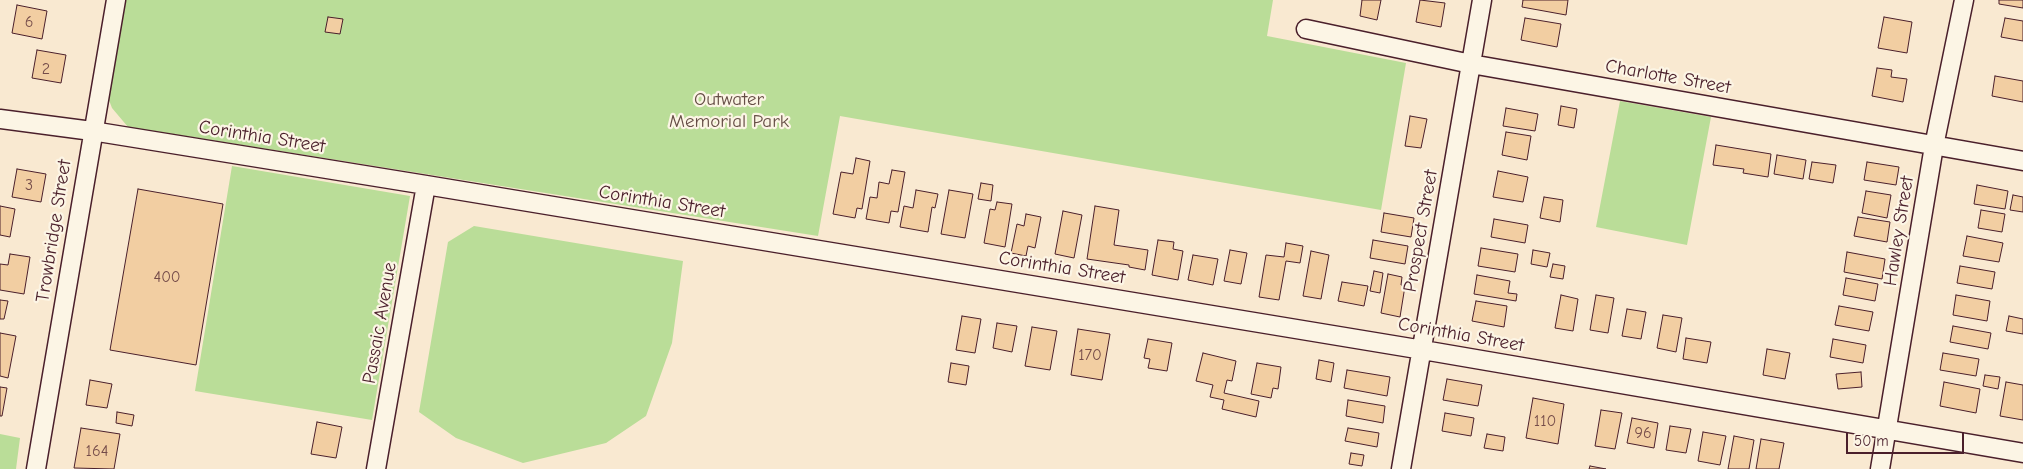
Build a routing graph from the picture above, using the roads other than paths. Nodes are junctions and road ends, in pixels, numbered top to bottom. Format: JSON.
{"nodes":[{"id":1,"x":116,"y":0,"type":"edge"},
{"id":2,"x":1482,"y":0,"type":"edge"},
{"id":3,"x":1964,"y":0,"type":"edge"},
{"id":4,"x":1306,"y":29,"type":"dead end"},
{"id":5,"x":1471,"y":64,"type":"junction"},
{"id":6,"x":0,"y":119,"type":"edge"},
{"id":7,"x":92,"y":131,"type":"junction"},
{"id":8,"x":1934,"y":146,"type":"junction"},
{"id":9,"x":2023,"y":161,"type":"edge"},
{"id":10,"x":426,"y":185,"type":"junction"},
{"id":11,"x":1422,"y":350,"type":"junction"},
{"id":12,"x":1887,"y":431,"type":"junction"},
{"id":13,"x":2023,"y":453,"type":"edge"},
{"id":14,"x":36,"y":469,"type":"edge"},
{"id":15,"x":376,"y":469,"type":"edge"},
{"id":16,"x":1402,"y":469,"type":"edge"},
{"id":17,"x":1880,"y":469,"type":"edge"}],
"edges":[{"from":1,"to":7,"type":"street","name":"Trowbridge Street"},
{"from":2,"to":5,"type":"street","name":"Prospect Street"},
{"from":3,"to":8,"type":"street","name":"Hawley Street"},
{"from":4,"to":5,"type":"street","name":"Charlotte Street"},
{"from":5,"to":8,"type":"street","name":"Charlotte Street"},
{"from":5,"to":11,"type":"street","name":"Prospect Street"},
{"from":6,"to":7,"type":"street","name":"Corinthia Street"},
{"from":7,"to":10,"type":"street","name":"Corinthia Street"},
{"from":7,"to":14,"type":"street","name":"Trowbridge Street"},
{"from":8,"to":9,"type":"street","name":"Charlotte Street"},
{"from":8,"to":12,"type":"street","name":"Hawley Street"},
{"from":10,"to":11,"type":"street","name":"Corinthia Street"},
{"from":10,"to":15,"type":"street","name":"Passaic Avenue"},
{"from":11,"to":12,"type":"street","name":"Corinthia Street"},
{"from":11,"to":16,"type":"street","name":"Prospect Street"},
{"from":12,"to":13,"type":"street","name":"Corinthia Street"},
{"from":12,"to":17,"type":"street","name":"Hawley Street"}]}
